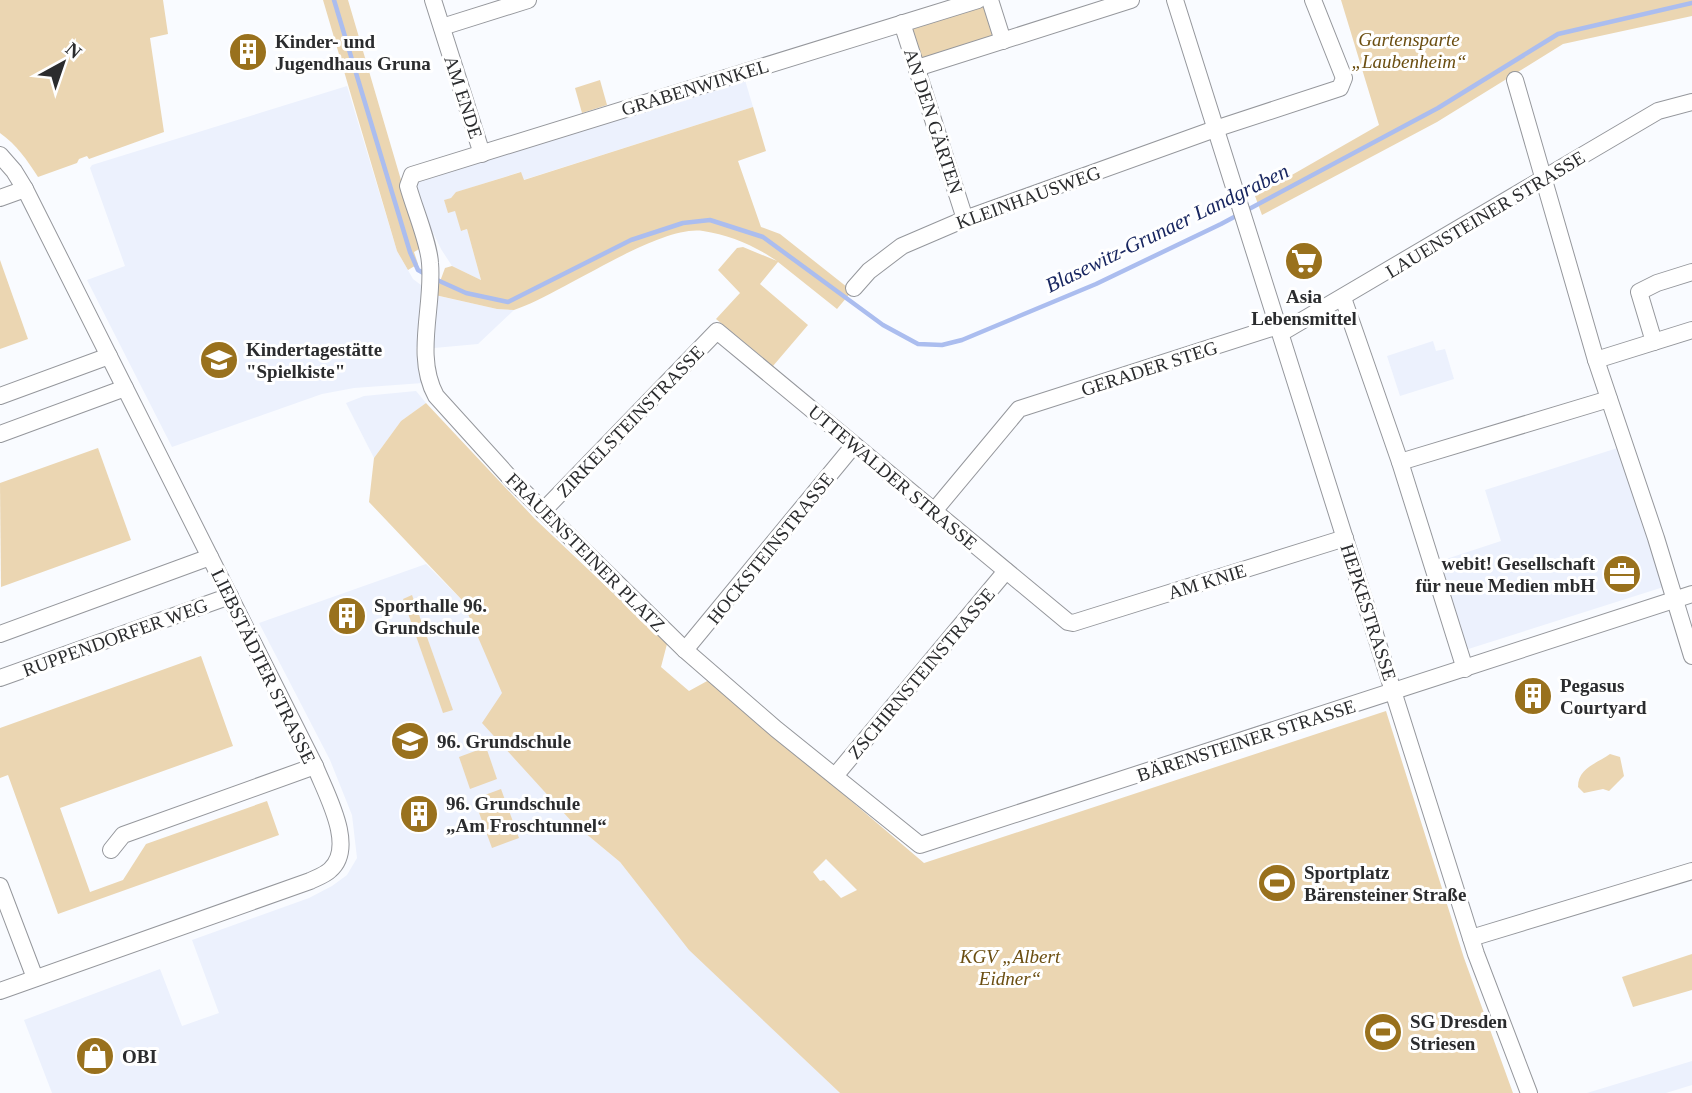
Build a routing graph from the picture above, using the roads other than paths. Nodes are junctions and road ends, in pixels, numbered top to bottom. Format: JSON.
{"nodes":[{"id":1,"x":434,"y":0,"type":"edge"},
{"id":2,"x":528,"y":0,"type":"edge"},
{"id":3,"x":978,"y":0,"type":"edge"},
{"id":4,"x":990,"y":0,"type":"edge"},
{"id":5,"x":1131,"y":0,"type":"edge"},
{"id":6,"x":1175,"y":0,"type":"edge"},
{"id":7,"x":1313,"y":0,"type":"edge"},
{"id":8,"x":902,"y":23,"type":"junction"},
{"id":9,"x":442,"y":27,"type":"junction"},
{"id":10,"x":1003,"y":41,"type":"junction"},
{"id":11,"x":916,"y":68,"type":"junction"},
{"id":12,"x":1515,"y":80,"type":"dead end"},
{"id":13,"x":1692,"y":102,"type":"edge"},
{"id":14,"x":1215,"y":129,"type":"junction"},
{"id":15,"x":482,"y":154,"type":"junction"},
{"id":16,"x":0,"y":155,"type":"edge"},
{"id":17,"x":412,"y":175,"type":"joint"},
{"id":18,"x":1543,"y":178,"type":"junction"},
{"id":19,"x":25,"y":189,"type":"junction"},
{"id":20,"x":0,"y":198,"type":"edge"},
{"id":21,"x":965,"y":219,"type":"junction"},
{"id":22,"x":1692,"y":272,"type":"edge"},
{"id":23,"x":854,"y":288,"type":"dead end"},
{"id":24,"x":1343,"y":298,"type":"junction"},
{"id":25,"x":1280,"y":330,"type":"junction"},
{"id":26,"x":1692,"y":330,"type":"edge"},
{"id":27,"x":717,"y":331,"type":"joint"},
{"id":28,"x":1654,"y":342,"type":"junction"},
{"id":29,"x":109,"y":356,"type":"junction"},
{"id":30,"x":1596,"y":360,"type":"junction"},
{"id":31,"x":125,"y":388,"type":"junction"},
{"id":32,"x":0,"y":396,"type":"edge"},
{"id":33,"x":1609,"y":399,"type":"junction"},
{"id":34,"x":0,"y":434,"type":"edge"},
{"id":35,"x":854,"y":445,"type":"junction"},
{"id":36,"x":1400,"y":462,"type":"junction"},
{"id":37,"x":543,"y":511,"type":"junction"},
{"id":38,"x":934,"y":511,"type":"junction"},
{"id":39,"x":1345,"y":538,"type":"junction"},
{"id":40,"x":210,"y":557,"type":"junction"},
{"id":41,"x":1006,"y":571,"type":"junction"},
{"id":42,"x":1692,"y":594,"type":"edge"},
{"id":43,"x":230,"y":596,"type":"junction"},
{"id":44,"x":1675,"y":599,"type":"junction"},
{"id":45,"x":1068,"y":622,"type":"joint"},
{"id":46,"x":0,"y":634,"type":"edge"},
{"id":47,"x":685,"y":650,"type":"junction"},
{"id":48,"x":1692,"y":656,"type":"edge"},
{"id":49,"x":1465,"y":669,"type":"junction"},
{"id":50,"x":0,"y":678,"type":"edge"},
{"id":51,"x":1394,"y":692,"type":"junction"},
{"id":52,"x":315,"y":766,"type":"junction"},
{"id":53,"x":835,"y":776,"type":"junction"},
{"id":54,"x":920,"y":845,"type":"joint"},
{"id":55,"x":111,"y":850,"type":"dead end"},
{"id":56,"x":1692,"y":871,"type":"edge"},
{"id":57,"x":0,"y":886,"type":"edge"},
{"id":58,"x":1471,"y":938,"type":"junction"},
{"id":59,"x":35,"y":978,"type":"junction"},
{"id":60,"x":0,"y":991,"type":"edge"},
{"id":61,"x":1529,"y":1093,"type":"edge"}],
"edges":[{"from":1,"to":9,"type":"street","name":"AM ENDE"},
{"from":2,"to":9,"type":"street"},
{"from":3,"to":8,"type":"street","name":"GRABENWINKEL"},
{"from":4,"to":10,"type":"street"},
{"from":5,"to":10,"type":"street"},
{"from":6,"to":14,"type":"street","name":"HEPKESTRASSE"},
{"from":7,"to":14,"type":"street"},
{"from":8,"to":11,"type":"street","name":"AN DEN GÄRTEN"},
{"from":8,"to":15,"type":"street","name":"GRABENWINKEL"},
{"from":9,"to":15,"type":"street","name":"AM ENDE"},
{"from":10,"to":11,"type":"street"},
{"from":11,"to":21,"type":"street","name":"AN DEN GÄRTEN"},
{"from":12,"to":18,"type":"street"},
{"from":13,"to":18,"type":"street","name":"LAUENSTEINER STRASSE"},
{"from":14,"to":21,"type":"street","name":"KLEINHAUSWEG"},
{"from":14,"to":25,"type":"street","name":"HEPKESTRASSE"},
{"from":15,"to":17,"type":"street","name":"GRABENWINKEL"},
{"from":16,"to":19,"type":"street","name":"LIEBSTÄDTER STRASSE"},
{"from":17,"to":37,"type":"street","name":"FRAUENSTEINER PLATZ"},
{"from":18,"to":24,"type":"street","name":"LAUENSTEINER STRASSE"},
{"from":18,"to":30,"type":"street"},
{"from":19,"to":20,"type":"street"},
{"from":19,"to":29,"type":"street","name":"LIEBSTÄDTER STRASSE"},
{"from":21,"to":23,"type":"street","name":"KLEINHAUSWEG"},
{"from":22,"to":28,"type":"street"},
{"from":24,"to":25,"type":"street","name":"LAUENSTEINER STRASSE"},
{"from":24,"to":36,"type":"street"},
{"from":25,"to":38,"type":"street","name":"GERADER STEG"},
{"from":25,"to":39,"type":"street","name":"HEPKESTRASSE"},
{"from":26,"to":28,"type":"street"},
{"from":27,"to":35,"type":"street","name":"UTTEWALDER STRASSE"},
{"from":27,"to":37,"type":"street","name":"ZIRKELSTEINSTRASSE"},
{"from":28,"to":30,"type":"street"},
{"from":29,"to":31,"type":"street","name":"LIEBSTÄDTER STRASSE"},
{"from":29,"to":32,"type":"street"},
{"from":30,"to":33,"type":"street"},
{"from":31,"to":34,"type":"street"},
{"from":31,"to":40,"type":"street","name":"LIEBSTÄDTER STRASSE"},
{"from":33,"to":36,"type":"street"},
{"from":33,"to":44,"type":"street"},
{"from":35,"to":38,"type":"street","name":"UTTEWALDER STRASSE"},
{"from":35,"to":47,"type":"street","name":"HOCKSTEINSTRASSE"},
{"from":36,"to":49,"type":"street"},
{"from":37,"to":47,"type":"street","name":"FRAUENSTEINER PLATZ"},
{"from":38,"to":41,"type":"street","name":"UTTEWALDER STRASSE"},
{"from":39,"to":45,"type":"street","name":"AM KNIE"},
{"from":39,"to":51,"type":"street","name":"HEPKESTRASSE"},
{"from":40,"to":43,"type":"street","name":"LIEBSTÄDTER STRASSE"},
{"from":40,"to":46,"type":"street"},
{"from":41,"to":45,"type":"street","name":"UTTEWALDER STRASSE"},
{"from":41,"to":53,"type":"street","name":"ZSCHIRNSTEINSTRASSE"},
{"from":42,"to":44,"type":"street","name":"BÄRENSTEINER STRASSE"},
{"from":43,"to":50,"type":"street","name":"RUPPENDORFER WEG"},
{"from":43,"to":52,"type":"street","name":"LIEBSTÄDTER STRASSE"},
{"from":44,"to":48,"type":"street"},
{"from":44,"to":49,"type":"street","name":"BÄRENSTEINER STRASSE"},
{"from":47,"to":53,"type":"street","name":"FRAUENSTEINER PLATZ"},
{"from":49,"to":51,"type":"street","name":"BÄRENSTEINER STRASSE"},
{"from":51,"to":54,"type":"street","name":"BÄRENSTEINER STRASSE"},
{"from":51,"to":58,"type":"street","name":"HEPKESTRASSE"},
{"from":52,"to":55,"type":"street"},
{"from":52,"to":59,"type":"street","name":"LIEBSTÄDTER STRASSE"},
{"from":53,"to":54,"type":"street","name":"FRAUENSTEINER PLATZ"},
{"from":56,"to":58,"type":"street"},
{"from":57,"to":59,"type":"street"},
{"from":58,"to":61,"type":"street","name":"HEPKESTRASSE"},
{"from":59,"to":60,"type":"street","name":"LIEBSTÄDTER STRASSE"}]}
